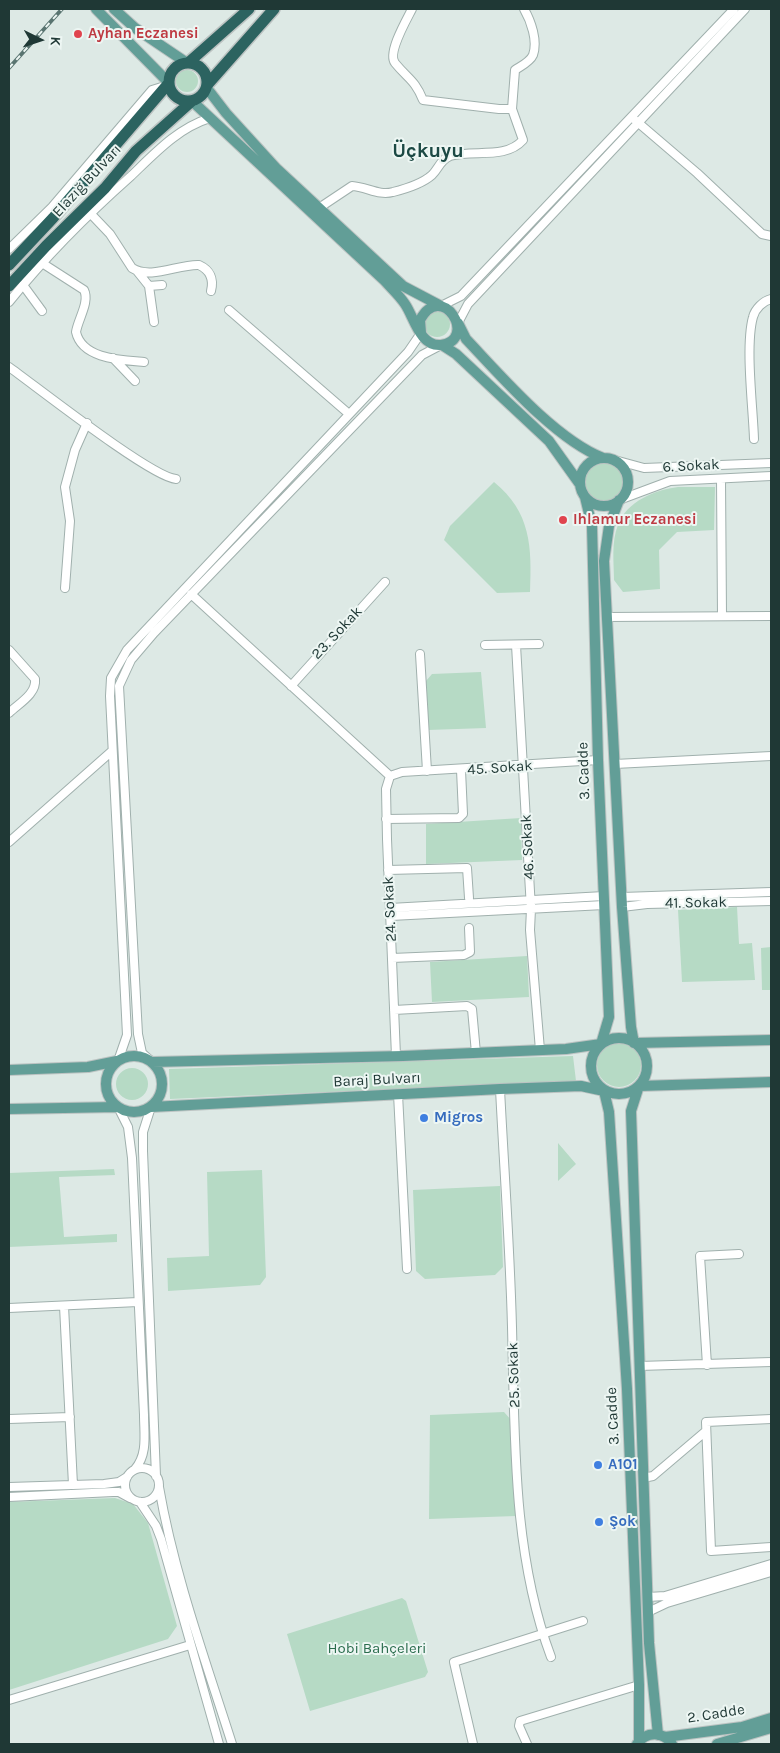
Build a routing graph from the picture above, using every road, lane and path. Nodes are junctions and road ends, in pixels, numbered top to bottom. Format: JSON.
{"nodes":[{"id":1,"x":96,"y":9,"type":"edge"},
{"id":2,"x":114,"y":9,"type":"edge"},
{"id":3,"x":249,"y":9,"type":"edge"},
{"id":4,"x":274,"y":9,"type":"edge"},
{"id":5,"x":412,"y":9,"type":"edge"},
{"id":6,"x":524,"y":9,"type":"edge"},
{"id":7,"x":734,"y":9,"type":"edge"},
{"id":8,"x":745,"y":9,"type":"edge"},
{"id":9,"x":187,"y":63,"type":"junction"},
{"id":10,"x":168,"y":84,"type":"junction"},
{"id":11,"x":206,"y":86,"type":"junction"},
{"id":12,"x":192,"y":101,"type":"junction"},
{"id":13,"x":512,"y":109,"type":"junction"},
{"id":14,"x":631,"y":117,"type":"junction"},
{"id":15,"x":210,"y":118,"type":"junction"},
{"id":16,"x":639,"y":123,"type":"junction"},
{"id":17,"x":319,"y":208,"type":"junction"},
{"id":18,"x":90,"y":213,"type":"junction"},
{"id":19,"x":771,"y":236,"type":"edge"},
{"id":20,"x":9,"y":249,"type":"edge"},
{"id":21,"x":42,"y":263,"type":"junction"},
{"id":22,"x":9,"y":265,"type":"edge"},
{"id":23,"x":137,"y":271,"type":"junction"},
{"id":24,"x":23,"y":285,"type":"junction"},
{"id":25,"x":9,"y":286,"type":"edge"},
{"id":26,"x":149,"y":286,"type":"junction"},
{"id":27,"x":162,"y":286,"type":"dead end"},
{"id":28,"x":211,"y":291,"type":"dead end"},
{"id":29,"x":771,"y":298,"type":"edge"},
{"id":30,"x":9,"y":302,"type":"edge"},
{"id":31,"x":441,"y":306,"type":"junction"},
{"id":32,"x":229,"y":310,"type":"dead end"},
{"id":33,"x":42,"y":311,"type":"dead end"},
{"id":34,"x":154,"y":322,"type":"dead end"},
{"id":35,"x":458,"y":323,"type":"junction"},
{"id":36,"x":421,"y":333,"type":"junction"},
{"id":37,"x":442,"y":345,"type":"junction"},
{"id":38,"x":112,"y":358,"type":"junction"},
{"id":39,"x":144,"y":362,"type":"dead end"},
{"id":40,"x":9,"y":367,"type":"edge"},
{"id":41,"x":135,"y":381,"type":"dead end"},
{"id":42,"x":349,"y":414,"type":"junction"},
{"id":43,"x":87,"y":423,"type":"junction"},
{"id":44,"x":754,"y":439,"type":"dead end"},
{"id":45,"x":607,"y":458,"type":"junction"},
{"id":46,"x":771,"y":462,"type":"edge"},
{"id":47,"x":771,"y":476,"type":"edge"},
{"id":48,"x":176,"y":479,"type":"dead end"},
{"id":49,"x":721,"y":479,"type":"junction"},
{"id":50,"x":580,"y":484,"type":"junction"},
{"id":51,"x":585,"y":498,"type":"junction"},
{"id":52,"x":620,"y":500,"type":"junction"},
{"id":53,"x":385,"y":582,"type":"dead end"},
{"id":54,"x":65,"y":588,"type":"dead end"},
{"id":55,"x":191,"y":594,"type":"junction"},
{"id":56,"x":722,"y":616,"type":"junction"},
{"id":57,"x":771,"y":616,"type":"edge"},
{"id":58,"x":607,"y":617,"type":"junction"},
{"id":59,"x":516,"y":644,"type":"junction"},
{"id":60,"x":539,"y":644,"type":"dead end"},
{"id":61,"x":485,"y":645,"type":"dead end"},
{"id":62,"x":9,"y":650,"type":"edge"},
{"id":63,"x":420,"y":654,"type":"dead end"},
{"id":64,"x":291,"y":686,"type":"junction"},
{"id":65,"x":9,"y":713,"type":"edge"},
{"id":66,"x":112,"y":751,"type":"junction"},
{"id":67,"x":771,"y":756,"type":"edge"},
{"id":68,"x":598,"y":760,"type":"junction"},
{"id":69,"x":615,"y":764,"type":"junction"},
{"id":70,"x":524,"y":766,"type":"junction"},
{"id":71,"x":461,"y":770,"type":"junction"},
{"id":72,"x":427,"y":771,"type":"junction"},
{"id":73,"x":390,"y":776,"type":"junction"},
{"id":74,"x":386,"y":819,"type":"junction"},
{"id":75,"x":9,"y":842,"type":"edge"},
{"id":76,"x":388,"y":870,"type":"junction"},
{"id":77,"x":771,"y":892,"type":"edge"},
{"id":78,"x":468,"y":898,"type":"dead end"},
{"id":79,"x":604,"y":901,"type":"junction"},
{"id":80,"x":622,"y":902,"type":"junction"},
{"id":81,"x":771,"y":902,"type":"edge"},
{"id":82,"x":531,"y":904,"type":"junction"},
{"id":83,"x":390,"y":912,"type":"junction"},
{"id":84,"x":469,"y":928,"type":"dead end"},
{"id":85,"x":392,"y":958,"type":"junction"},
{"id":86,"x":394,"y":1010,"type":"junction"},
{"id":87,"x":771,"y":1040,"type":"edge"},
{"id":88,"x":634,"y":1042,"type":"junction"},
{"id":89,"x":601,"y":1044,"type":"junction"},
{"id":90,"x":540,"y":1050,"type":"junction"},
{"id":91,"x":476,"y":1053,"type":"junction"},
{"id":92,"x":396,"y":1056,"type":"junction"},
{"id":93,"x":118,"y":1061,"type":"junction"},
{"id":94,"x":152,"y":1062,"type":"junction"},
{"id":95,"x":9,"y":1070,"type":"edge"},
{"id":96,"x":771,"y":1082,"type":"edge"},
{"id":97,"x":639,"y":1086,"type":"junction"},
{"id":98,"x":500,"y":1089,"type":"junction"},
{"id":99,"x":604,"y":1090,"type":"junction"},
{"id":100,"x":398,"y":1094,"type":"junction"},
{"id":101,"x":151,"y":1106,"type":"junction"},
{"id":102,"x":118,"y":1108,"type":"junction"},
{"id":103,"x":9,"y":1109,"type":"edge"},
{"id":104,"x":738,"y":1254,"type":"dead end"},
{"id":105,"x":407,"y":1269,"type":"dead end"},
{"id":106,"x":138,"y":1302,"type":"junction"},
{"id":107,"x":64,"y":1306,"type":"junction"},
{"id":108,"x":9,"y":1308,"type":"edge"},
{"id":109,"x":771,"y":1362,"type":"edge"},
{"id":110,"x":706,"y":1365,"type":"junction"},
{"id":111,"x":640,"y":1366,"type":"junction"},
{"id":112,"x":70,"y":1417,"type":"junction"},
{"id":113,"x":9,"y":1419,"type":"edge"},
{"id":114,"x":771,"y":1420,"type":"edge"},
{"id":115,"x":706,"y":1432,"type":"junction"},
{"id":116,"x":135,"y":1469,"type":"junction"},
{"id":117,"x":156,"y":1476,"type":"junction"},
{"id":118,"x":127,"y":1477,"type":"junction"},
{"id":119,"x":643,"y":1478,"type":"junction"},
{"id":120,"x":73,"y":1485,"type":"junction"},
{"id":121,"x":9,"y":1487,"type":"edge"},
{"id":122,"x":158,"y":1487,"type":"junction"},
{"id":123,"x":9,"y":1497,"type":"edge"},
{"id":124,"x":130,"y":1498,"type":"junction"},
{"id":125,"x":140,"y":1502,"type":"junction"},
{"id":126,"x":771,"y":1547,"type":"edge"},
{"id":127,"x":771,"y":1564,"type":"edge"},
{"id":128,"x":771,"y":1572,"type":"edge"},
{"id":129,"x":648,"y":1598,"type":"junction"},
{"id":130,"x":648,"y":1612,"type":"junction"},
{"id":131,"x":583,"y":1621,"type":"dead end"},
{"id":132,"x":543,"y":1636,"type":"junction"},
{"id":133,"x":190,"y":1645,"type":"junction"},
{"id":134,"x":551,"y":1657,"type":"dead end"},
{"id":135,"x":639,"y":1685,"type":"junction"},
{"id":136,"x":9,"y":1700,"type":"edge"},
{"id":137,"x":771,"y":1718,"type":"edge"},
{"id":138,"x":771,"y":1728,"type":"edge"},
{"id":139,"x":665,"y":1738,"type":"edge"},
{"id":140,"x":638,"y":1743,"type":"edge"},
{"id":141,"x":219,"y":1744,"type":"edge"},
{"id":142,"x":232,"y":1744,"type":"edge"},
{"id":143,"x":473,"y":1744,"type":"edge"},
{"id":144,"x":526,"y":1744,"type":"edge"},
{"id":145,"x":717,"y":1744,"type":"edge"}],
"edges":[{"from":1,"to":10,"type":"main road"},
{"from":2,"to":9,"type":"main road"},
{"from":3,"to":9,"type":"highway"},
{"from":4,"to":11,"type":"highway"},
{"from":5,"to":13,"type":"street"},
{"from":6,"to":13,"type":"street"},
{"from":7,"to":14,"type":"street"},
{"from":8,"to":16,"type":"street"},
{"from":9,"to":10,"type":"highway"},
{"from":9,"to":11,"type":"highway"},
{"from":10,"to":12,"type":"highway"},
{"from":10,"to":20,"type":"street"},
{"from":10,"to":22,"type":"highway","name":"Elazığ Bulvarı"},
{"from":11,"to":12,"type":"highway"},
{"from":11,"to":17,"type":"main road"},
{"from":12,"to":15,"type":"main road"},
{"from":12,"to":25,"type":"highway","name":"Elazığ Bulvarı"},
{"from":13,"to":17,"type":"street"},
{"from":14,"to":16,"type":"street"},
{"from":14,"to":31,"type":"street"},
{"from":15,"to":18,"type":"street"},
{"from":15,"to":36,"type":"main road"},
{"from":16,"to":19,"type":"street"},
{"from":16,"to":35,"type":"street"},
{"from":17,"to":31,"type":"main road"},
{"from":18,"to":21,"type":"street"},
{"from":18,"to":23,"type":"street"},
{"from":21,"to":24,"type":"street"},
{"from":21,"to":38,"type":"street"},
{"from":23,"to":26,"type":"street"},
{"from":23,"to":28,"type":"street"},
{"from":24,"to":30,"type":"street"},
{"from":24,"to":33,"type":"street"},
{"from":26,"to":27,"type":"street"},
{"from":26,"to":34,"type":"street"},
{"from":29,"to":44,"type":"street"},
{"from":31,"to":35,"type":"main road"},
{"from":31,"to":36,"type":"main road"},
{"from":32,"to":42,"type":"street"},
{"from":35,"to":37,"type":"main road"},
{"from":35,"to":45,"type":"main road"},
{"from":36,"to":37,"type":"main road"},
{"from":36,"to":42,"type":"street"},
{"from":37,"to":50,"type":"main road"},
{"from":37,"to":55,"type":"street"},
{"from":38,"to":39,"type":"street"},
{"from":38,"to":41,"type":"street"},
{"from":40,"to":43,"type":"street"},
{"from":42,"to":66,"type":"street"},
{"from":43,"to":48,"type":"street"},
{"from":43,"to":54,"type":"street"},
{"from":45,"to":46,"type":"street","name":"6. Sokak"},
{"from":45,"to":50,"type":"main road"},
{"from":45,"to":52,"type":"main road"},
{"from":47,"to":49,"type":"street","name":"6. Sokak"},
{"from":49,"to":52,"type":"street","name":"6. Sokak"},
{"from":49,"to":56,"type":"street"},
{"from":50,"to":51,"type":"main road"},
{"from":51,"to":52,"type":"main road"},
{"from":51,"to":68,"type":"main road","name":"3. Cadde"},
{"from":52,"to":58,"type":"main road","name":"3. Cadde"},
{"from":53,"to":64,"type":"street","name":"23. Sokak"},
{"from":55,"to":64,"type":"street"},
{"from":55,"to":94,"type":"street"},
{"from":56,"to":57,"type":"street"},
{"from":56,"to":58,"type":"street"},
{"from":58,"to":69,"type":"main road","name":"3. Cadde"},
{"from":59,"to":60,"type":"street"},
{"from":59,"to":61,"type":"street"},
{"from":59,"to":70,"type":"street","name":"46. Sokak"},
{"from":62,"to":65,"type":"street"},
{"from":63,"to":72,"type":"street"},
{"from":64,"to":73,"type":"street"},
{"from":66,"to":75,"type":"street"},
{"from":66,"to":93,"type":"street"},
{"from":67,"to":69,"type":"street"},
{"from":68,"to":70,"type":"street","name":"45. Sokak"},
{"from":68,"to":79,"type":"main road","name":"3. Cadde"},
{"from":69,"to":80,"type":"main road","name":"3. Cadde"},
{"from":70,"to":71,"type":"street","name":"45. Sokak"},
{"from":70,"to":82,"type":"street","name":"46. Sokak"},
{"from":71,"to":72,"type":"street","name":"45. Sokak"},
{"from":71,"to":74,"type":"street"},
{"from":72,"to":73,"type":"street","name":"45. Sokak"},
{"from":73,"to":74,"type":"street","name":"24. Sokak"},
{"from":74,"to":76,"type":"street","name":"24. Sokak"},
{"from":76,"to":78,"type":"street"},
{"from":76,"to":83,"type":"street","name":"24. Sokak"},
{"from":77,"to":80,"type":"street","name":"41. Sokak"},
{"from":79,"to":82,"type":"street"},
{"from":79,"to":89,"type":"main road","name":"3. Cadde"},
{"from":80,"to":81,"type":"street","name":"41. Sokak"},
{"from":80,"to":88,"type":"main road","name":"3. Cadde"},
{"from":82,"to":83,"type":"street"},
{"from":82,"to":90,"type":"street","name":"46. Sokak"},
{"from":83,"to":85,"type":"street","name":"24. Sokak"},
{"from":84,"to":85,"type":"street"},
{"from":85,"to":86,"type":"street","name":"24. Sokak"},
{"from":86,"to":91,"type":"street"},
{"from":86,"to":92,"type":"street","name":"24. Sokak"},
{"from":87,"to":88,"type":"main road"},
{"from":88,"to":89,"type":"main road"},
{"from":88,"to":97,"type":"main road"},
{"from":89,"to":90,"type":"main road","name":"Baraj Bulvarı"},
{"from":89,"to":99,"type":"main road"},
{"from":90,"to":91,"type":"main road","name":"Baraj Bulvarı"},
{"from":91,"to":92,"type":"main road","name":"Baraj Bulvarı"},
{"from":92,"to":94,"type":"main road","name":"Baraj Bulvarı"},
{"from":93,"to":94,"type":"main road"},
{"from":93,"to":95,"type":"main road"},
{"from":93,"to":102,"type":"main road"},
{"from":94,"to":101,"type":"main road"},
{"from":96,"to":97,"type":"main road"},
{"from":97,"to":99,"type":"main road"},
{"from":97,"to":111,"type":"main road","name":"3. Cadde"},
{"from":98,"to":99,"type":"main road","name":"Baraj Bulvarı"},
{"from":98,"to":100,"type":"main road","name":"Baraj Bulvarı"},
{"from":98,"to":132,"type":"street","name":"25. Sokak"},
{"from":99,"to":135,"type":"main road","name":"3. Cadde"},
{"from":100,"to":101,"type":"main road","name":"Baraj Bulvarı"},
{"from":100,"to":105,"type":"street"},
{"from":101,"to":102,"type":"main road"},
{"from":101,"to":117,"type":"street"},
{"from":102,"to":103,"type":"main road"},
{"from":102,"to":106,"type":"street"},
{"from":104,"to":110,"type":"street"},
{"from":106,"to":107,"type":"street"},
{"from":106,"to":116,"type":"street"},
{"from":107,"to":108,"type":"street"},
{"from":107,"to":112,"type":"street"},
{"from":109,"to":110,"type":"street"},
{"from":110,"to":111,"type":"street"},
{"from":111,"to":119,"type":"main road","name":"3. Cadde"},
{"from":112,"to":113,"type":"street"},
{"from":112,"to":120,"type":"street"},
{"from":114,"to":115,"type":"street"},
{"from":115,"to":119,"type":"street"},
{"from":115,"to":126,"type":"street"},
{"from":116,"to":117,"type":"street"},
{"from":116,"to":118,"type":"street"},
{"from":117,"to":122,"type":"street"},
{"from":118,"to":120,"type":"street"},
{"from":118,"to":124,"type":"street"},
{"from":119,"to":129,"type":"main road","name":"3. Cadde"},
{"from":120,"to":121,"type":"street"},
{"from":122,"to":125,"type":"street"},
{"from":122,"to":142,"type":"street"},
{"from":123,"to":124,"type":"street"},
{"from":124,"to":125,"type":"street"},
{"from":125,"to":133,"type":"street"},
{"from":127,"to":129,"type":"street"},
{"from":128,"to":130,"type":"street"},
{"from":129,"to":130,"type":"main road","name":"3. Cadde"},
{"from":130,"to":139,"type":"main road","name":"3. Cadde"},
{"from":131,"to":132,"type":"street"},
{"from":132,"to":134,"type":"street","name":"25. Sokak"},
{"from":132,"to":143,"type":"street"},
{"from":133,"to":136,"type":"street"},
{"from":133,"to":141,"type":"street"},
{"from":135,"to":140,"type":"main road","name":"3. Cadde"},
{"from":135,"to":144,"type":"street"},
{"from":137,"to":139,"type":"main road","name":"2. Cadde"},
{"from":138,"to":145,"type":"main road","name":"2. Cadde"},
{"from":139,"to":140,"type":"main road","name":"2. Cadde"}]}
